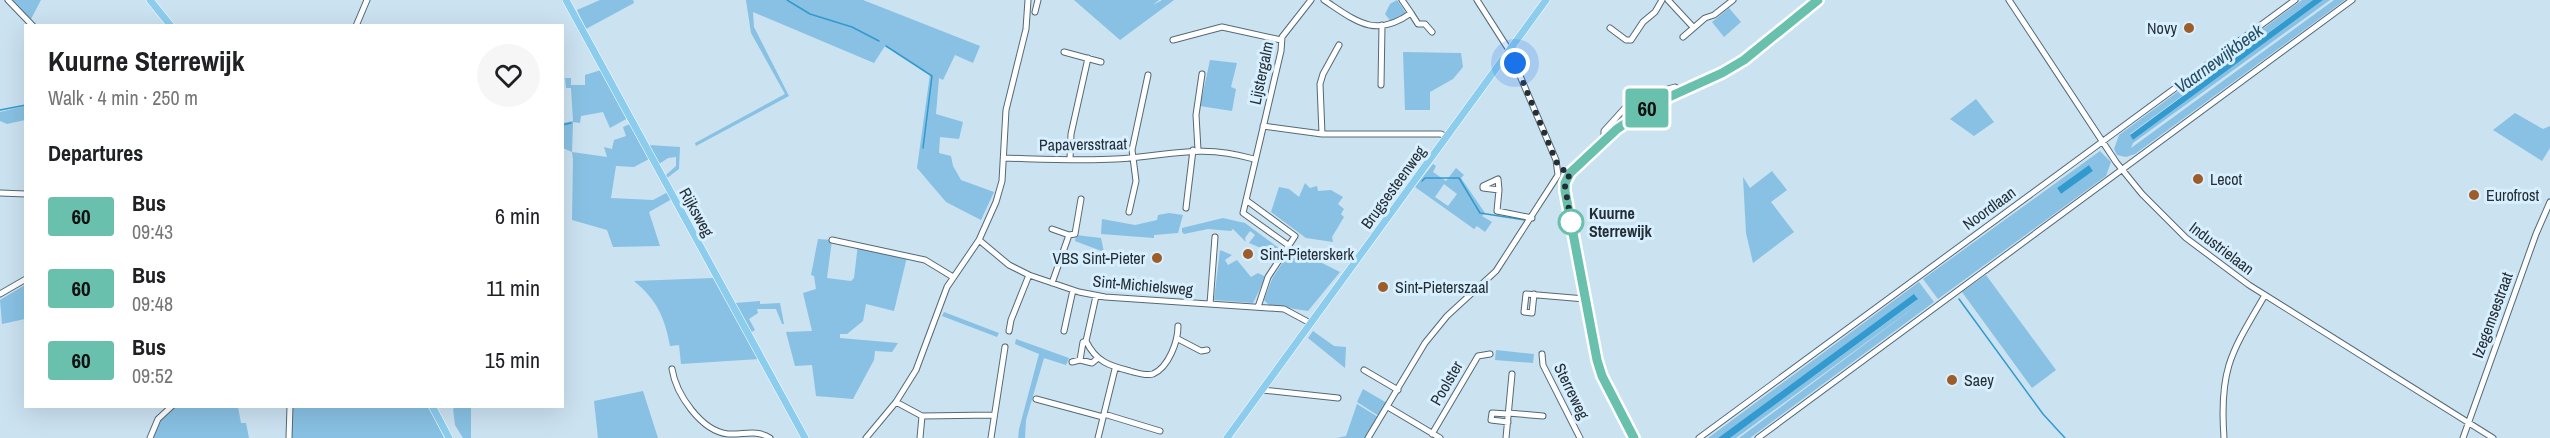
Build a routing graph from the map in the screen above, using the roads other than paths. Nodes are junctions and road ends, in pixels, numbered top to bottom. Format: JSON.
{"nodes":[{"id":1,"x":8,"y":0,"type":"edge"},
{"id":2,"x":150,"y":0,"type":"edge"},
{"id":3,"x":367,"y":0,"type":"edge"},
{"id":4,"x":566,"y":0,"type":"edge"},
{"id":5,"x":1028,"y":0,"type":"edge"},
{"id":6,"x":1038,"y":0,"type":"edge"},
{"id":7,"x":1311,"y":0,"type":"edge"},
{"id":8,"x":1324,"y":0,"type":"edge"},
{"id":9,"x":1402,"y":0,"type":"edge"},
{"id":10,"x":1477,"y":0,"type":"edge"},
{"id":11,"x":1546,"y":0,"type":"edge"},
{"id":12,"x":1662,"y":0,"type":"edge"},
{"id":13,"x":1668,"y":0,"type":"edge"},
{"id":14,"x":1733,"y":0,"type":"edge"},
{"id":15,"x":1819,"y":0,"type":"edge"},
{"id":16,"x":2009,"y":0,"type":"edge"},
{"id":17,"x":2295,"y":0,"type":"edge"},
{"id":18,"x":2352,"y":0,"type":"edge"},
{"id":19,"x":1035,"y":12,"type":"dead end"},
{"id":20,"x":1411,"y":13,"type":"junction"},
{"id":21,"x":31,"y":24,"type":"edge"},
{"id":22,"x":169,"y":24,"type":"edge"},
{"id":23,"x":357,"y":24,"type":"edge"},
{"id":24,"x":1418,"y":24,"type":"junction"},
{"id":25,"x":1382,"y":25,"type":"junction"},
{"id":26,"x":1693,"y":27,"type":"junction"},
{"id":27,"x":1610,"y":28,"type":"dead end"},
{"id":28,"x":1412,"y":29,"type":"dead end"},
{"id":29,"x":1432,"y":32,"type":"dead end"},
{"id":30,"x":1683,"y":38,"type":"dead end"},
{"id":31,"x":1173,"y":40,"type":"dead end"},
{"id":32,"x":1281,"y":40,"type":"junction"},
{"id":33,"x":1339,"y":45,"type":"dead end"},
{"id":34,"x":1509,"y":50,"type":"junction"},
{"id":35,"x":1064,"y":52,"type":"dead end"},
{"id":36,"x":1088,"y":58,"type":"junction"},
{"id":37,"x":1101,"y":62,"type":"dead end"},
{"id":38,"x":1203,"y":74,"type":"dead end"},
{"id":39,"x":1148,"y":75,"type":"dead end"},
{"id":40,"x":1381,"y":85,"type":"dead end"},
{"id":41,"x":1681,"y":91,"type":"junction"},
{"id":42,"x":1263,"y":126,"type":"junction"},
{"id":43,"x":1322,"y":134,"type":"junction"},
{"id":44,"x":1444,"y":140,"type":"junction"},
{"id":45,"x":1604,"y":140,"type":"junction"},
{"id":46,"x":2102,"y":141,"type":"junction"},
{"id":47,"x":1195,"y":150,"type":"junction"},
{"id":48,"x":1004,"y":158,"type":"junction"},
{"id":49,"x":1133,"y":158,"type":"junction"},
{"id":50,"x":1070,"y":159,"type":"junction"},
{"id":51,"x":1254,"y":159,"type":"junction"},
{"id":52,"x":1559,"y":168,"type":"junction"},
{"id":53,"x":2122,"y":170,"type":"junction"},
{"id":54,"x":1570,"y":173,"type":"junction"},
{"id":55,"x":1554,"y":184,"type":"junction"},
{"id":56,"x":1565,"y":186,"type":"junction"},
{"id":57,"x":1499,"y":190,"type":"dead end"},
{"id":58,"x":0,"y":193,"type":"edge"},
{"id":59,"x":24,"y":194,"type":"edge"},
{"id":60,"x":1081,"y":199,"type":"dead end"},
{"id":61,"x":1245,"y":200,"type":"junction"},
{"id":62,"x":2550,"y":202,"type":"edge"},
{"id":63,"x":1186,"y":208,"type":"dead end"},
{"id":64,"x":1129,"y":212,"type":"dead end"},
{"id":65,"x":1532,"y":218,"type":"junction"},
{"id":66,"x":1052,"y":229,"type":"dead end"},
{"id":67,"x":1069,"y":236,"type":"junction"},
{"id":68,"x":1215,"y":237,"type":"dead end"},
{"id":69,"x":832,"y":240,"type":"dead end"},
{"id":70,"x":979,"y":240,"type":"junction"},
{"id":71,"x":1288,"y":245,"type":"junction"},
{"id":72,"x":1029,"y":275,"type":"junction"},
{"id":73,"x":953,"y":277,"type":"junction"},
{"id":74,"x":24,"y":280,"type":"edge"},
{"id":75,"x":1052,"y":283,"type":"junction"},
{"id":76,"x":1073,"y":290,"type":"junction"},
{"id":77,"x":0,"y":294,"type":"edge"},
{"id":78,"x":1534,"y":294,"type":"dead end"},
{"id":79,"x":1096,"y":296,"type":"junction"},
{"id":80,"x":2265,"y":296,"type":"junction"},
{"id":81,"x":1586,"y":299,"type":"junction"},
{"id":82,"x":1210,"y":304,"type":"junction"},
{"id":83,"x":1258,"y":307,"type":"junction"},
{"id":84,"x":1310,"y":323,"type":"junction"},
{"id":85,"x":1179,"y":326,"type":"dead end"},
{"id":86,"x":1009,"y":331,"type":"dead end"},
{"id":87,"x":1064,"y":331,"type":"dead end"},
{"id":88,"x":1178,"y":339,"type":"junction"},
{"id":89,"x":1086,"y":341,"type":"junction"},
{"id":90,"x":1005,"y":346,"type":"dead end"},
{"id":91,"x":1207,"y":350,"type":"dead end"},
{"id":92,"x":1490,"y":354,"type":"dead end"},
{"id":93,"x":1542,"y":354,"type":"dead end"},
{"id":94,"x":1098,"y":358,"type":"junction"},
{"id":95,"x":1080,"y":360,"type":"junction"},
{"id":96,"x":1072,"y":362,"type":"dead end"},
{"id":97,"x":672,"y":369,"type":"dead end"},
{"id":98,"x":1115,"y":369,"type":"junction"},
{"id":99,"x":1364,"y":370,"type":"dead end"},
{"id":100,"x":1512,"y":374,"type":"dead end"},
{"id":101,"x":1262,"y":390,"type":"junction"},
{"id":102,"x":1398,"y":390,"type":"junction"},
{"id":103,"x":1338,"y":398,"type":"dead end"},
{"id":104,"x":1036,"y":399,"type":"dead end"},
{"id":105,"x":896,"y":402,"type":"junction"},
{"id":106,"x":170,"y":408,"type":"edge"},
{"id":107,"x":290,"y":408,"type":"edge"},
{"id":108,"x":433,"y":408,"type":"edge"},
{"id":109,"x":1388,"y":408,"type":"junction"},
{"id":110,"x":1508,"y":413,"type":"junction"},
{"id":111,"x":922,"y":416,"type":"junction"},
{"id":112,"x":993,"y":416,"type":"junction"},
{"id":113,"x":1104,"y":416,"type":"junction"},
{"id":114,"x":1543,"y":416,"type":"dead end"},
{"id":115,"x":1508,"y":422,"type":"junction"},
{"id":116,"x":2467,"y":422,"type":"junction"},
{"id":117,"x":1160,"y":431,"type":"dead end"},
{"id":118,"x":1432,"y":434,"type":"junction"},
{"id":119,"x":150,"y":438,"type":"edge"},
{"id":120,"x":289,"y":438,"type":"edge"},
{"id":121,"x":449,"y":438,"type":"edge"},
{"id":122,"x":770,"y":438,"type":"edge"},
{"id":123,"x":805,"y":438,"type":"edge"},
{"id":124,"x":866,"y":438,"type":"edge"},
{"id":125,"x":920,"y":438,"type":"edge"},
{"id":126,"x":991,"y":438,"type":"edge"},
{"id":127,"x":1098,"y":438,"type":"edge"},
{"id":128,"x":1227,"y":438,"type":"edge"},
{"id":129,"x":1368,"y":438,"type":"edge"},
{"id":130,"x":1440,"y":438,"type":"edge"},
{"id":131,"x":1506,"y":438,"type":"edge"},
{"id":132,"x":1580,"y":438,"type":"edge"},
{"id":133,"x":1634,"y":438,"type":"edge"},
{"id":134,"x":1699,"y":438,"type":"edge"},
{"id":135,"x":1758,"y":438,"type":"edge"},
{"id":136,"x":2224,"y":438,"type":"edge"},
{"id":137,"x":2463,"y":438,"type":"edge"},
{"id":138,"x":2493,"y":438,"type":"edge"}],
"edges":[{"from":1,"to":21,"type":"street"},
{"from":2,"to":22,"type":"main road"},
{"from":3,"to":23,"type":"street"},
{"from":4,"to":123,"type":"main road","name":"Rijksweg"},
{"from":5,"to":48,"type":"street"},
{"from":6,"to":19,"type":"street"},
{"from":7,"to":32,"type":"street","name":"Lijstergalm"},
{"from":8,"to":25,"type":"street"},
{"from":9,"to":20,"type":"street"},
{"from":10,"to":34,"type":"street"},
{"from":11,"to":34,"type":"main road","name":"Brugsesteenweg"},
{"from":12,"to":27,"type":"street"},
{"from":13,"to":26,"type":"street"},
{"from":14,"to":26,"type":"street"},
{"from":15,"to":41,"type":"street"},
{"from":16,"to":46,"type":"street","name":"Industrielaan"},
{"from":17,"to":46,"type":"street","name":"Noordlaan"},
{"from":18,"to":53,"type":"street"},
{"from":20,"to":24,"type":"street"},
{"from":20,"to":25,"type":"street"},
{"from":24,"to":28,"type":"street"},
{"from":24,"to":29,"type":"street"},
{"from":25,"to":40,"type":"street"},
{"from":26,"to":30,"type":"street"},
{"from":31,"to":32,"type":"street"},
{"from":32,"to":42,"type":"street","name":"Lijstergalm"},
{"from":33,"to":43,"type":"street"},
{"from":34,"to":44,"type":"main road","name":"Brugsesteenweg"},
{"from":34,"to":52,"type":"street"},
{"from":35,"to":36,"type":"street"},
{"from":36,"to":37,"type":"street"},
{"from":36,"to":50,"type":"street"},
{"from":38,"to":47,"type":"street"},
{"from":39,"to":49,"type":"street"},
{"from":41,"to":45,"type":"street"},
{"from":41,"to":45,"type":"street"},
{"from":42,"to":43,"type":"street"},
{"from":42,"to":51,"type":"street","name":"Lijstergalm"},
{"from":43,"to":44,"type":"street"},
{"from":44,"to":84,"type":"main road","name":"Brugsesteenweg"},
{"from":45,"to":54,"type":"street"},
{"from":46,"to":53,"type":"street","name":"Industrielaan"},
{"from":46,"to":134,"type":"street","name":"Noordlaan"},
{"from":47,"to":49,"type":"street","name":"Papaversstraat"},
{"from":47,"to":51,"type":"street","name":"Papaversstraat"},
{"from":47,"to":63,"type":"street"},
{"from":48,"to":50,"type":"street","name":"Papaversstraat"},
{"from":48,"to":70,"type":"street"},
{"from":49,"to":50,"type":"street","name":"Papaversstraat"},
{"from":49,"to":64,"type":"street"},
{"from":51,"to":61,"type":"street","name":"Lijstergalm"},
{"from":52,"to":54,"type":"street"},
{"from":52,"to":55,"type":"street"},
{"from":53,"to":80,"type":"street","name":"Industrielaan"},
{"from":53,"to":135,"type":"street"},
{"from":54,"to":56,"type":"street"},
{"from":55,"to":56,"type":"street"},
{"from":55,"to":65,"type":"street"},
{"from":56,"to":81,"type":"street"},
{"from":57,"to":65,"type":"street"},
{"from":58,"to":59,"type":"street"},
{"from":60,"to":67,"type":"street"},
{"from":61,"to":71,"type":"street"},
{"from":61,"to":71,"type":"street"},
{"from":62,"to":116,"type":"street","name":"Izegemsestraat"},
{"from":65,"to":102,"type":"street"},
{"from":66,"to":67,"type":"street"},
{"from":67,"to":75,"type":"street"},
{"from":68,"to":82,"type":"street","name":"Sint-Michielsweg"},
{"from":69,"to":73,"type":"street"},
{"from":70,"to":72,"type":"street","name":"Sint-Michielsweg"},
{"from":70,"to":73,"type":"street"},
{"from":71,"to":83,"type":"street"},
{"from":72,"to":75,"type":"street","name":"Sint-Michielsweg"},
{"from":72,"to":86,"type":"street"},
{"from":73,"to":105,"type":"street"},
{"from":74,"to":77,"type":"street"},
{"from":75,"to":76,"type":"street","name":"Sint-Michielsweg"},
{"from":76,"to":79,"type":"street","name":"Sint-Michielsweg"},
{"from":76,"to":87,"type":"street","name":"Sint-Michielsweg"},
{"from":78,"to":81,"type":"street"},
{"from":79,"to":82,"type":"street","name":"Sint-Michielsweg"},
{"from":79,"to":89,"type":"street"},
{"from":80,"to":116,"type":"street","name":"Industrielaan"},
{"from":80,"to":136,"type":"street"},
{"from":81,"to":133,"type":"street"},
{"from":82,"to":83,"type":"street","name":"Sint-Michielsweg"},
{"from":83,"to":84,"type":"street","name":"Sint-Michielsweg"},
{"from":84,"to":101,"type":"main road","name":"Brugsesteenweg"},
{"from":85,"to":88,"type":"street"},
{"from":88,"to":91,"type":"street"},
{"from":88,"to":98,"type":"street"},
{"from":89,"to":94,"type":"street"},
{"from":89,"to":95,"type":"street"},
{"from":90,"to":112,"type":"street"},
{"from":92,"to":118,"type":"street","name":"Poolster"},
{"from":93,"to":132,"type":"street","name":"Sterreweg"},
{"from":94,"to":95,"type":"street"},
{"from":94,"to":98,"type":"street"},
{"from":95,"to":96,"type":"street"},
{"from":97,"to":122,"type":"street"},
{"from":98,"to":113,"type":"street"},
{"from":99,"to":102,"type":"street"},
{"from":100,"to":110,"type":"street"},
{"from":101,"to":103,"type":"street"},
{"from":101,"to":128,"type":"main road","name":"Brugsesteenweg"},
{"from":102,"to":109,"type":"street"},
{"from":104,"to":113,"type":"street"},
{"from":105,"to":111,"type":"street"},
{"from":105,"to":124,"type":"street"},
{"from":106,"to":119,"type":"street"},
{"from":107,"to":120,"type":"street"},
{"from":108,"to":121,"type":"main road"},
{"from":109,"to":118,"type":"street"},
{"from":109,"to":129,"type":"street"},
{"from":110,"to":114,"type":"street"},
{"from":110,"to":115,"type":"street"},
{"from":110,"to":115,"type":"street"},
{"from":111,"to":112,"type":"street"},
{"from":111,"to":125,"type":"street"},
{"from":112,"to":126,"type":"street"},
{"from":113,"to":117,"type":"street"},
{"from":113,"to":127,"type":"street"},
{"from":115,"to":131,"type":"street"},
{"from":116,"to":137,"type":"street","name":"Izegemsestraat"},
{"from":116,"to":138,"type":"street","name":"Industrielaan"},
{"from":118,"to":130,"type":"street"}]}
